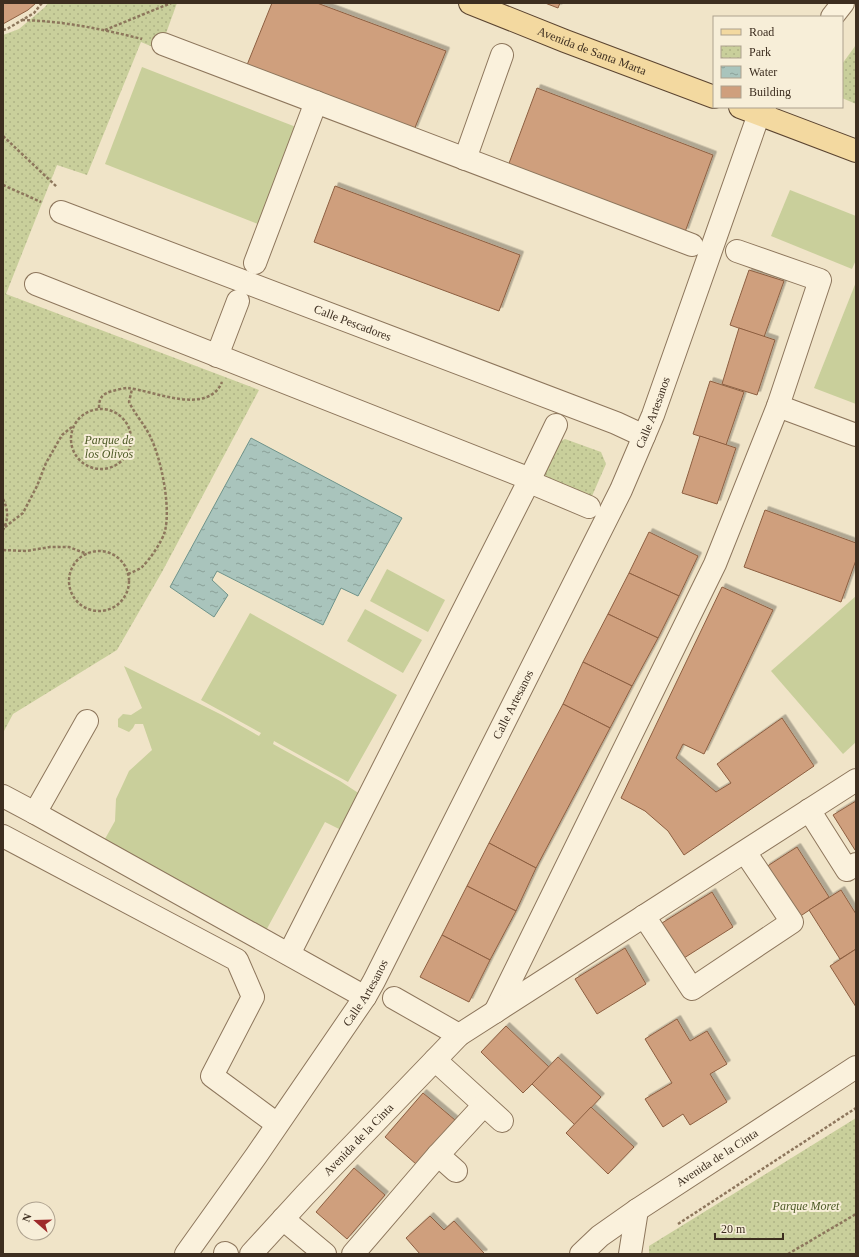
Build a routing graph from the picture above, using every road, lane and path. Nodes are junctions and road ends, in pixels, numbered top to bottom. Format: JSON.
{"nodes":[{"id":1,"x":42,"y":3,"type":"edge"},
{"id":2,"x":171,"y":3,"type":"edge"},
{"id":3,"x":470,"y":3,"type":"edge"},
{"id":4,"x":843,"y":3,"type":"edge"},
{"id":5,"x":492,"y":7,"type":"edge"},
{"id":6,"x":833,"y":16,"type":"edge"},
{"id":7,"x":22,"y":20,"type":"junction"},
{"id":8,"x":3,"y":30,"type":"edge"},
{"id":9,"x":105,"y":30,"type":"junction"},
{"id":10,"x":163,"y":44,"type":"joint"},
{"id":11,"x":502,"y":55,"type":"dead end"},
{"id":12,"x":713,"y":97,"type":"edge"},
{"id":13,"x":316,"y":102,"type":"junction"},
{"id":14,"x":755,"y":110,"type":"edge"},
{"id":15,"x":3,"y":136,"type":"edge"},
{"id":16,"x":856,"y":151,"type":"edge"},
{"id":17,"x":465,"y":159,"type":"junction"},
{"id":18,"x":3,"y":185,"type":"edge"},
{"id":19,"x":57,"y":187,"type":"dead end"},
{"id":20,"x":53,"y":208,"type":"joint"},
{"id":21,"x":692,"y":245,"type":"dead end"},
{"id":22,"x":738,"y":251,"type":"dead end"},
{"id":23,"x":255,"y":263,"type":"dead end"},
{"id":24,"x":36,"y":284,"type":"dead end"},
{"id":25,"x":238,"y":301,"type":"dead end"},
{"id":26,"x":224,"y":359,"type":"junction"},
{"id":27,"x":132,"y":389,"type":"junction"},
{"id":28,"x":778,"y":406,"type":"junction"},
{"id":29,"x":99,"y":408,"type":"junction"},
{"id":30,"x":556,"y":425,"type":"dead end"},
{"id":31,"x":74,"y":426,"type":"junction"},
{"id":32,"x":856,"y":435,"type":"edge"},
{"id":33,"x":644,"y":436,"type":"junction"},
{"id":34,"x":530,"y":479,"type":"junction"},
{"id":35,"x":3,"y":499,"type":"edge"},
{"id":36,"x":589,"y":507,"type":"dead end"},
{"id":37,"x":4,"y":528,"type":"edge"},
{"id":38,"x":3,"y":550,"type":"edge"},
{"id":39,"x":87,"y":554,"type":"junction"},
{"id":40,"x":128,"y":574,"type":"junction"},
{"id":41,"x":87,"y":721,"type":"dead end"},
{"id":42,"x":856,"y":780,"type":"edge"},
{"id":43,"x":3,"y":796,"type":"edge"},
{"id":44,"x":809,"y":810,"type":"junction"},
{"id":45,"x":35,"y":813,"type":"junction"},
{"id":46,"x":3,"y":836,"type":"edge"},
{"id":47,"x":745,"y":852,"type":"junction"},
{"id":48,"x":853,"y":873,"type":"edge"},
{"id":49,"x":644,"y":916,"type":"junction"},
{"id":50,"x":289,"y":954,"type":"junction"},
{"id":51,"x":365,"y":997,"type":"junction"},
{"id":52,"x":394,"y":998,"type":"dead end"},
{"id":53,"x":495,"y":1012,"type":"junction"},
{"id":54,"x":459,"y":1035,"type":"junction"},
{"id":55,"x":435,"y":1060,"type":"junction"},
{"id":56,"x":856,"y":1067,"type":"edge"},
{"id":57,"x":484,"y":1105,"type":"junction"},
{"id":58,"x":856,"y":1108,"type":"edge"},
{"id":59,"x":502,"y":1121,"type":"dead end"},
{"id":60,"x":277,"y":1124,"type":"junction"},
{"id":61,"x":438,"y":1155,"type":"junction"},
{"id":62,"x":456,"y":1171,"type":"dead end"},
{"id":63,"x":637,"y":1210,"type":"junction"},
{"id":64,"x":856,"y":1214,"type":"edge"},
{"id":65,"x":283,"y":1219,"type":"junction"},
{"id":66,"x":678,"y":1224,"type":"dead end"},
{"id":67,"x":186,"y":1254,"type":"edge"},
{"id":68,"x":251,"y":1254,"type":"edge"},
{"id":69,"x":325,"y":1254,"type":"edge"},
{"id":70,"x":353,"y":1254,"type":"edge"},
{"id":71,"x":581,"y":1254,"type":"edge"},
{"id":72,"x":630,"y":1254,"type":"edge"},
{"id":73,"x":788,"y":1254,"type":"edge"}],
"edges":[{"from":1,"to":7,"type":"path"},
{"from":2,"to":9,"type":"path"},
{"from":3,"to":5,"type":"main road","name":"Avenida de Santa Marta"},
{"from":4,"to":6,"type":"street"},
{"from":5,"to":12,"type":"main road","name":"Avenida de Santa Marta"},
{"from":7,"to":8,"type":"path"},
{"from":7,"to":9,"type":"path"},
{"from":9,"to":10,"type":"path"},
{"from":10,"to":13,"type":"street"},
{"from":11,"to":17,"type":"street"},
{"from":13,"to":17,"type":"street"},
{"from":13,"to":23,"type":"street"},
{"from":14,"to":16,"type":"main road"},
{"from":14,"to":33,"type":"street","name":"Calle Artesanos"},
{"from":15,"to":19,"type":"path"},
{"from":17,"to":21,"type":"street"},
{"from":18,"to":20,"type":"path"},
{"from":20,"to":33,"type":"street","name":"Calle Pescadores"},
{"from":22,"to":28,"type":"street"},
{"from":24,"to":26,"type":"street"},
{"from":25,"to":26,"type":"street"},
{"from":26,"to":27,"type":"path"},
{"from":26,"to":34,"type":"street"},
{"from":27,"to":29,"type":"path"},
{"from":27,"to":40,"type":"path"},
{"from":28,"to":32,"type":"street"},
{"from":28,"to":53,"type":"street"},
{"from":29,"to":31,"type":"path"},
{"from":29,"to":31,"type":"path"},
{"from":30,"to":34,"type":"street"},
{"from":31,"to":37,"type":"path"},
{"from":33,"to":51,"type":"street","name":"Calle Artesanos"},
{"from":34,"to":36,"type":"street"},
{"from":34,"to":50,"type":"street"},
{"from":35,"to":37,"type":"path"},
{"from":38,"to":39,"type":"path"},
{"from":39,"to":40,"type":"path"},
{"from":39,"to":40,"type":"path"},
{"from":41,"to":45,"type":"street"},
{"from":42,"to":44,"type":"street","name":"Avenida de la Cinta"},
{"from":43,"to":45,"type":"street"},
{"from":44,"to":47,"type":"street","name":"Avenida de la Cinta"},
{"from":44,"to":48,"type":"street"},
{"from":45,"to":50,"type":"street"},
{"from":46,"to":60,"type":"street"},
{"from":47,"to":49,"type":"street","name":"Avenida de la Cinta"},
{"from":47,"to":49,"type":"street"},
{"from":49,"to":53,"type":"street","name":"Avenida de la Cinta"},
{"from":50,"to":51,"type":"street"},
{"from":51,"to":60,"type":"street","name":"Calle Artesanos"},
{"from":52,"to":54,"type":"street"},
{"from":53,"to":54,"type":"street","name":"Avenida de la Cinta"},
{"from":54,"to":55,"type":"street","name":"Avenida de la Cinta"},
{"from":55,"to":57,"type":"street"},
{"from":55,"to":65,"type":"street","name":"Avenida de la Cinta"},
{"from":56,"to":63,"type":"street","name":"Avenida de la Cinta"},
{"from":57,"to":59,"type":"street"},
{"from":57,"to":61,"type":"street"},
{"from":58,"to":66,"type":"path"},
{"from":60,"to":67,"type":"street","name":"Calle Artesanos"},
{"from":61,"to":62,"type":"street"},
{"from":61,"to":70,"type":"street"},
{"from":63,"to":71,"type":"street","name":"Avenida de la Cinta"},
{"from":63,"to":72,"type":"street"},
{"from":64,"to":73,"type":"path"},
{"from":65,"to":68,"type":"street","name":"Avenida de la Cinta"},
{"from":65,"to":69,"type":"street"}]}
